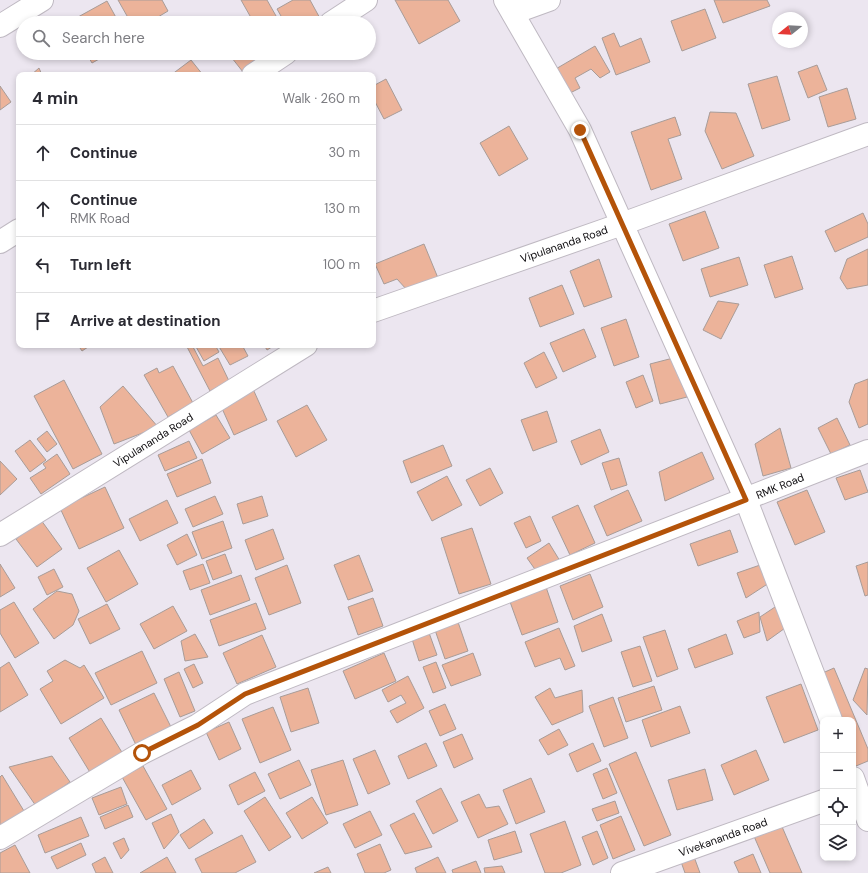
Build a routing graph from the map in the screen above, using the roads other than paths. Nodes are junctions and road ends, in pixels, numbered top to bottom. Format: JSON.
{"nodes":[{"id":1,"x":42,"y":0,"type":"edge"},
{"id":2,"x":366,"y":0,"type":"edge"},
{"id":3,"x":549,"y":0,"type":"edge"},
{"id":4,"x":509,"y":6,"type":"edge"},
{"id":5,"x":16,"y":16,"type":"edge"},
{"id":6,"x":16,"y":16,"type":"edge"},
{"id":7,"x":342,"y":16,"type":"edge"},
{"id":8,"x":0,"y":26,"type":"edge"},
{"id":9,"x":276,"y":60,"type":"edge"},
{"id":10,"x":258,"y":72,"type":"edge"},
{"id":11,"x":868,"y":134,"type":"edge"},
{"id":12,"x":622,"y":224,"type":"junction"},
{"id":13,"x":16,"y":232,"type":"edge"},
{"id":14,"x":0,"y":242,"type":"edge"},
{"id":15,"x":376,"y":311,"type":"edge"},
{"id":16,"x":301,"y":348,"type":"edge"},
{"id":17,"x":868,"y":451,"type":"edge"},
{"id":18,"x":746,"y":500,"type":"junction"},
{"id":19,"x":0,"y":535,"type":"edge"},
{"id":20,"x":830,"y":717,"type":"edge"},
{"id":21,"x":858,"y":785,"type":"edge"},
{"id":22,"x":820,"y":801,"type":"edge"},
{"id":23,"x":868,"y":820,"type":"edge"},
{"id":24,"x":0,"y":838,"type":"edge"},
{"id":25,"x":622,"y":873,"type":"edge"}],
"edges":[{"from":1,"to":5,"type":"street"},
{"from":2,"to":7,"type":"street"},
{"from":3,"to":4,"type":"street"},
{"from":4,"to":12,"type":"street"},
{"from":6,"to":8,"type":"street"},
{"from":9,"to":10,"type":"street"},
{"from":11,"to":12,"type":"street","name":"Vipulananda Road"},
{"from":12,"to":15,"type":"street","name":"Vipulananda Road"},
{"from":12,"to":18,"type":"street"},
{"from":13,"to":14,"type":"street"},
{"from":16,"to":19,"type":"street","name":"Vipulananda Road"},
{"from":17,"to":18,"type":"street","name":"RMK Road"},
{"from":18,"to":20,"type":"street"},
{"from":18,"to":24,"type":"street","name":"RMK Road"},
{"from":21,"to":23,"type":"street"},
{"from":22,"to":25,"type":"street","name":"Vivekananda Road"}]}
